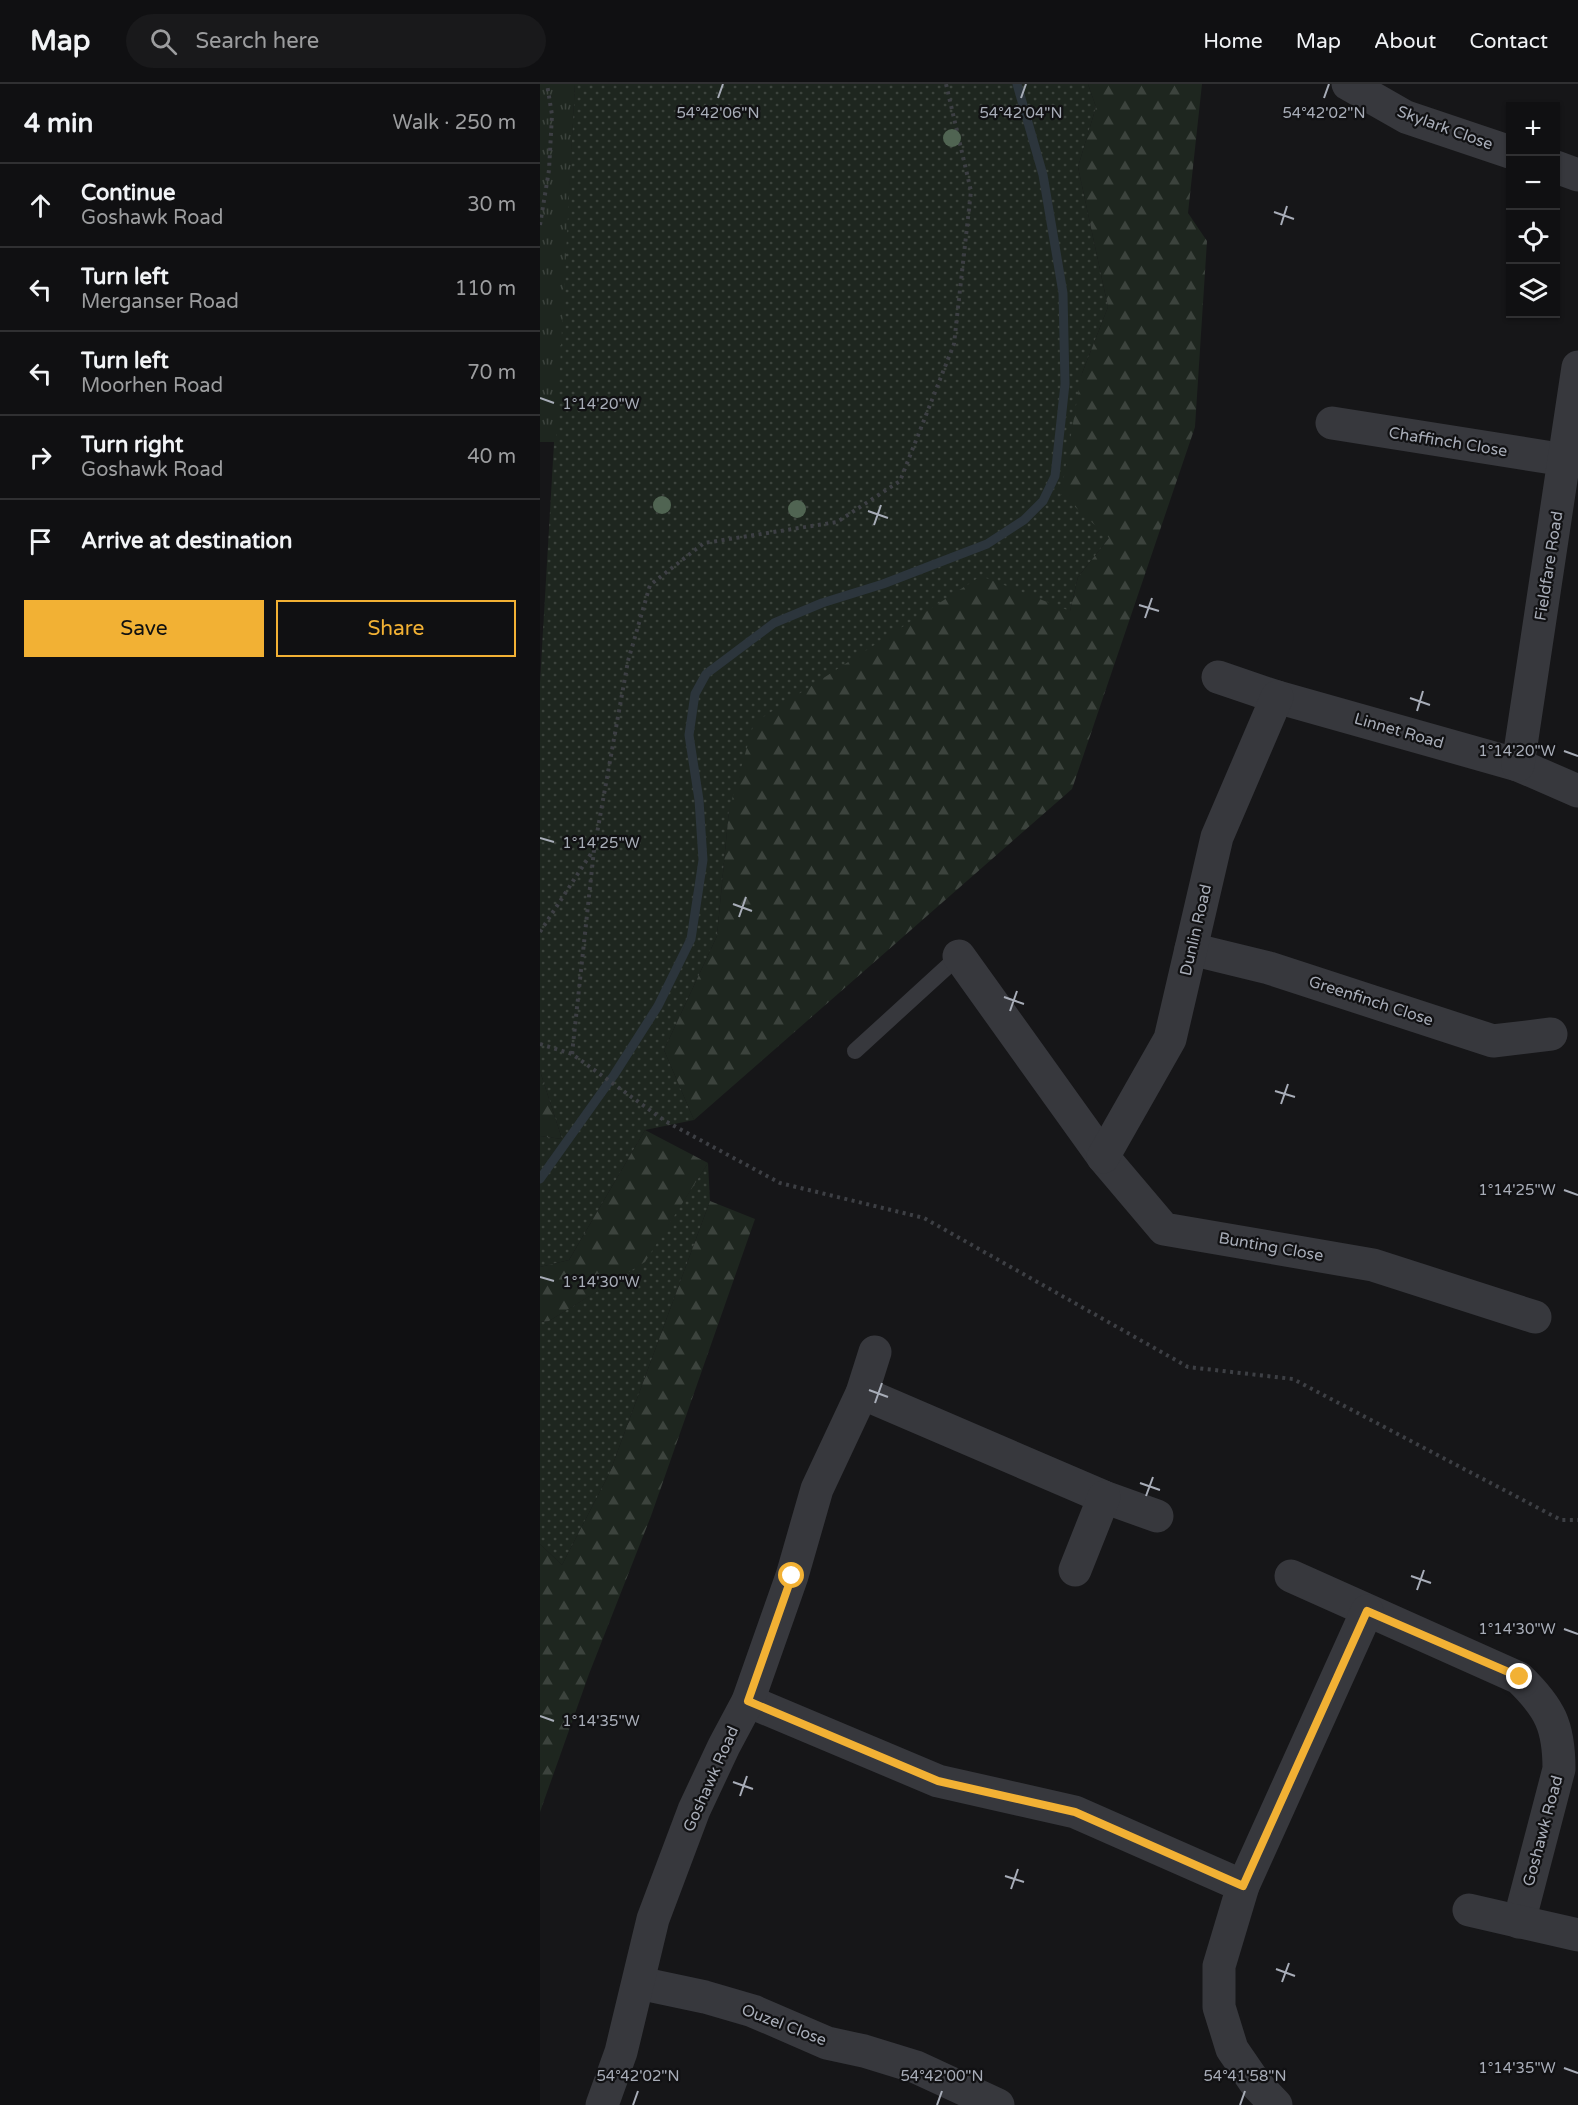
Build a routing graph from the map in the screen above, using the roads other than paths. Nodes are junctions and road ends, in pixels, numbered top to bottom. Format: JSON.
{"nodes":[{"id":1,"x":1348,"y":84,"type":"edge"},
{"id":2,"x":1506,"y":151,"type":"edge"},
{"id":3,"x":1560,"y":168,"type":"edge"},
{"id":4,"x":1578,"y":175,"type":"edge"},
{"id":5,"x":1578,"y":367,"type":"edge"},
{"id":6,"x":1332,"y":423,"type":"dead end"},
{"id":7,"x":1565,"y":460,"type":"junction"},
{"id":8,"x":1218,"y":677,"type":"dead end"},
{"id":9,"x":1277,"y":697,"type":"junction"},
{"id":10,"x":1518,"y":765,"type":"junction"},
{"id":11,"x":1578,"y":791,"type":"edge"},
{"id":12,"x":1191,"y":949,"type":"junction"},
{"id":13,"x":960,"y":956,"type":"joint"},
{"id":14,"x":1551,"y":1034,"type":"dead end"},
{"id":15,"x":855,"y":1051,"type":"dead end"},
{"id":16,"x":1103,"y":1157,"type":"junction"},
{"id":17,"x":1535,"y":1317,"type":"dead end"},
{"id":18,"x":875,"y":1352,"type":"dead end"},
{"id":19,"x":862,"y":1393,"type":"junction"},
{"id":20,"x":1104,"y":1497,"type":"junction"},
{"id":21,"x":1157,"y":1516,"type":"dead end"},
{"id":22,"x":1076,"y":1570,"type":"dead end"},
{"id":23,"x":1291,"y":1576,"type":"dead end"},
{"id":24,"x":1367,"y":1611,"type":"junction"},
{"id":25,"x":748,"y":1701,"type":"junction"},
{"id":26,"x":1243,"y":1886,"type":"junction"},
{"id":27,"x":1469,"y":1910,"type":"dead end"},
{"id":28,"x":1519,"y":1922,"type":"junction"},
{"id":29,"x":1578,"y":1935,"type":"edge"},
{"id":30,"x":639,"y":1983,"type":"junction"},
{"id":31,"x":957,"y":2097,"type":"edge"},
{"id":32,"x":602,"y":2105,"type":"edge"},
{"id":33,"x":998,"y":2105,"type":"edge"},
{"id":34,"x":1276,"y":2105,"type":"edge"}],
"edges":[{"from":1,"to":2,"type":"street","name":"Skylark Close"},
{"from":3,"to":4,"type":"street"},
{"from":5,"to":7,"type":"street","name":"Fieldfare Road"},
{"from":6,"to":7,"type":"street","name":"Chaffinch Close"},
{"from":7,"to":10,"type":"street","name":"Fieldfare Road"},
{"from":8,"to":9,"type":"street","name":"Linnet Road"},
{"from":9,"to":10,"type":"street","name":"Linnet Road"},
{"from":9,"to":12,"type":"street","name":"Dunlin Road"},
{"from":10,"to":11,"type":"street","name":"Linnet Road"},
{"from":12,"to":14,"type":"street","name":"Greenfinch Close"},
{"from":12,"to":16,"type":"street","name":"Dunlin Road"},
{"from":13,"to":15,"type":"lane"},
{"from":13,"to":16,"type":"street","name":"Bunting Close"},
{"from":16,"to":17,"type":"street","name":"Bunting Close"},
{"from":18,"to":19,"type":"street","name":"Goshawk Road"},
{"from":19,"to":20,"type":"street"},
{"from":19,"to":25,"type":"street","name":"Goshawk Road"},
{"from":20,"to":21,"type":"street"},
{"from":20,"to":22,"type":"street"},
{"from":23,"to":24,"type":"street","name":"Goshawk Road"},
{"from":24,"to":26,"type":"street"},
{"from":24,"to":28,"type":"street","name":"Goshawk Road"},
{"from":25,"to":26,"type":"street"},
{"from":25,"to":30,"type":"street","name":"Goshawk Road"},
{"from":26,"to":34,"type":"street"},
{"from":27,"to":28,"type":"street"},
{"from":28,"to":29,"type":"street"},
{"from":30,"to":31,"type":"street","name":"Ouzel Close"},
{"from":30,"to":32,"type":"street","name":"Goshawk Road"},
{"from":31,"to":33,"type":"street","name":"Ouzel Close"}]}
